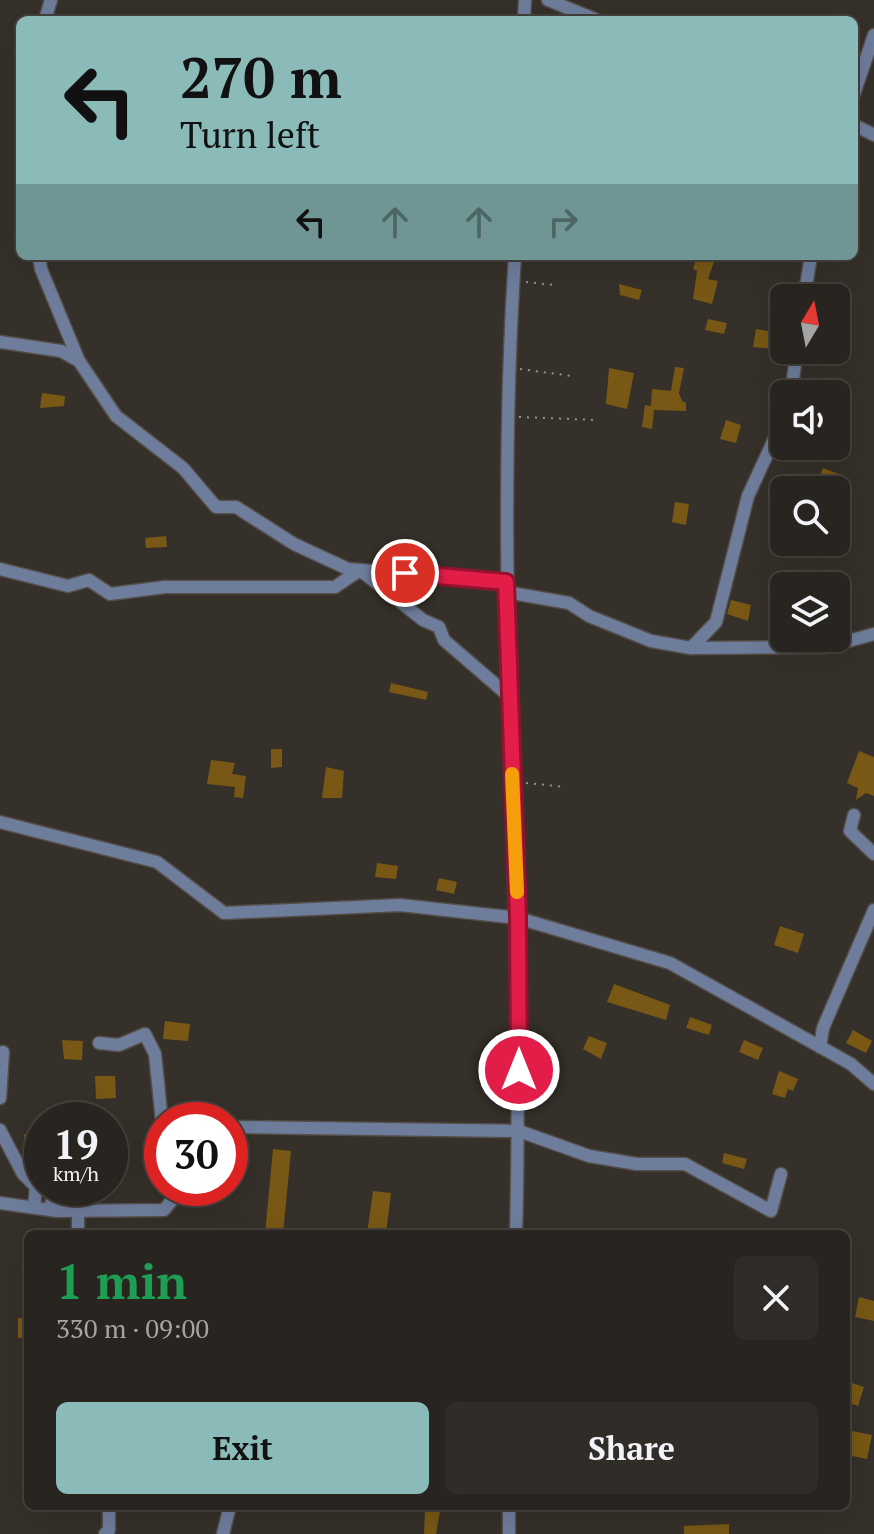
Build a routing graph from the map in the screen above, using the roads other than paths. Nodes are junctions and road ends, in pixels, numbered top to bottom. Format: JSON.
{"nodes":[{"id":1,"x":548,"y":0,"type":"edge"},
{"id":2,"x":587,"y":16,"type":"edge"},
{"id":3,"x":874,"y":35,"type":"edge"},
{"id":4,"x":858,"y":82,"type":"edge"},
{"id":5,"x":40,"y":260,"type":"edge"},
{"id":6,"x":515,"y":260,"type":"edge"},
{"id":7,"x":810,"y":260,"type":"edge"},
{"id":8,"x":806,"y":284,"type":"edge"},
{"id":9,"x":0,"y":342,"type":"edge"},
{"id":10,"x":79,"y":361,"type":"junction"},
{"id":11,"x":770,"y":448,"type":"edge"},
{"id":12,"x":0,"y":569,"type":"edge"},
{"id":13,"x":360,"y":570,"type":"junction"},
{"id":14,"x":506,"y":587,"type":"junction"},
{"id":15,"x":874,"y":634,"type":"edge"},
{"id":16,"x":691,"y":648,"type":"junction"},
{"id":17,"x":510,"y":697,"type":"junction"},
{"id":18,"x":854,"y":815,"type":"dead end"},
{"id":19,"x":0,"y":822,"type":"edge"},
{"id":20,"x":874,"y":854,"type":"edge"},
{"id":21,"x":874,"y":910,"type":"edge"},
{"id":22,"x":518,"y":918,"type":"junction"},
{"id":23,"x":99,"y":1043,"type":"dead end"},
{"id":24,"x":820,"y":1047,"type":"junction"},
{"id":25,"x":3,"y":1052,"type":"dead end"},
{"id":26,"x":874,"y":1084,"type":"edge"},
{"id":27,"x":0,"y":1098,"type":"edge"},
{"id":28,"x":160,"y":1102,"type":"edge"},
{"id":29,"x":248,"y":1127,"type":"edge"},
{"id":30,"x":0,"y":1130,"type":"edge"},
{"id":31,"x":519,"y":1131,"type":"junction"},
{"id":32,"x":781,"y":1174,"type":"dead end"},
{"id":33,"x":0,"y":1203,"type":"edge"},
{"id":34,"x":51,"y":1206,"type":"edge"},
{"id":35,"x":167,"y":1206,"type":"edge"},
{"id":36,"x":34,"y":1207,"type":"junction"},
{"id":37,"x":51,"y":1210,"type":"junction"},
{"id":38,"x":78,"y":1210,"type":"junction"},
{"id":39,"x":78,"y":1230,"type":"edge"},
{"id":40,"x":516,"y":1230,"type":"edge"},
{"id":41,"x":109,"y":1510,"type":"edge"},
{"id":42,"x":229,"y":1510,"type":"edge"},
{"id":43,"x":509,"y":1510,"type":"edge"},
{"id":44,"x":105,"y":1534,"type":"edge"},
{"id":45,"x":223,"y":1534,"type":"edge"},
{"id":46,"x":509,"y":1534,"type":"edge"}],
"edges":[{"from":1,"to":2,"type":"street"},
{"from":3,"to":4,"type":"street"},
{"from":5,"to":10,"type":"street"},
{"from":6,"to":14,"type":"street"},
{"from":7,"to":8,"type":"street"},
{"from":9,"to":10,"type":"street"},
{"from":10,"to":13,"type":"street"},
{"from":11,"to":16,"type":"street"},
{"from":12,"to":13,"type":"street"},
{"from":13,"to":14,"type":"street"},
{"from":13,"to":17,"type":"street"},
{"from":14,"to":16,"type":"street"},
{"from":14,"to":17,"type":"street"},
{"from":15,"to":16,"type":"street"},
{"from":17,"to":22,"type":"street"},
{"from":18,"to":20,"type":"street"},
{"from":19,"to":22,"type":"street"},
{"from":21,"to":24,"type":"street"},
{"from":22,"to":24,"type":"street"},
{"from":22,"to":31,"type":"street"},
{"from":23,"to":28,"type":"street"},
{"from":24,"to":26,"type":"street"},
{"from":25,"to":27,"type":"street"},
{"from":29,"to":31,"type":"street"},
{"from":30,"to":36,"type":"street"},
{"from":31,"to":32,"type":"street"},
{"from":31,"to":40,"type":"street"},
{"from":33,"to":36,"type":"street"},
{"from":34,"to":37,"type":"street"},
{"from":35,"to":38,"type":"street"},
{"from":36,"to":37,"type":"street"},
{"from":37,"to":38,"type":"street"},
{"from":38,"to":39,"type":"street"},
{"from":41,"to":44,"type":"street"},
{"from":42,"to":45,"type":"street"},
{"from":43,"to":46,"type":"street"}]}
